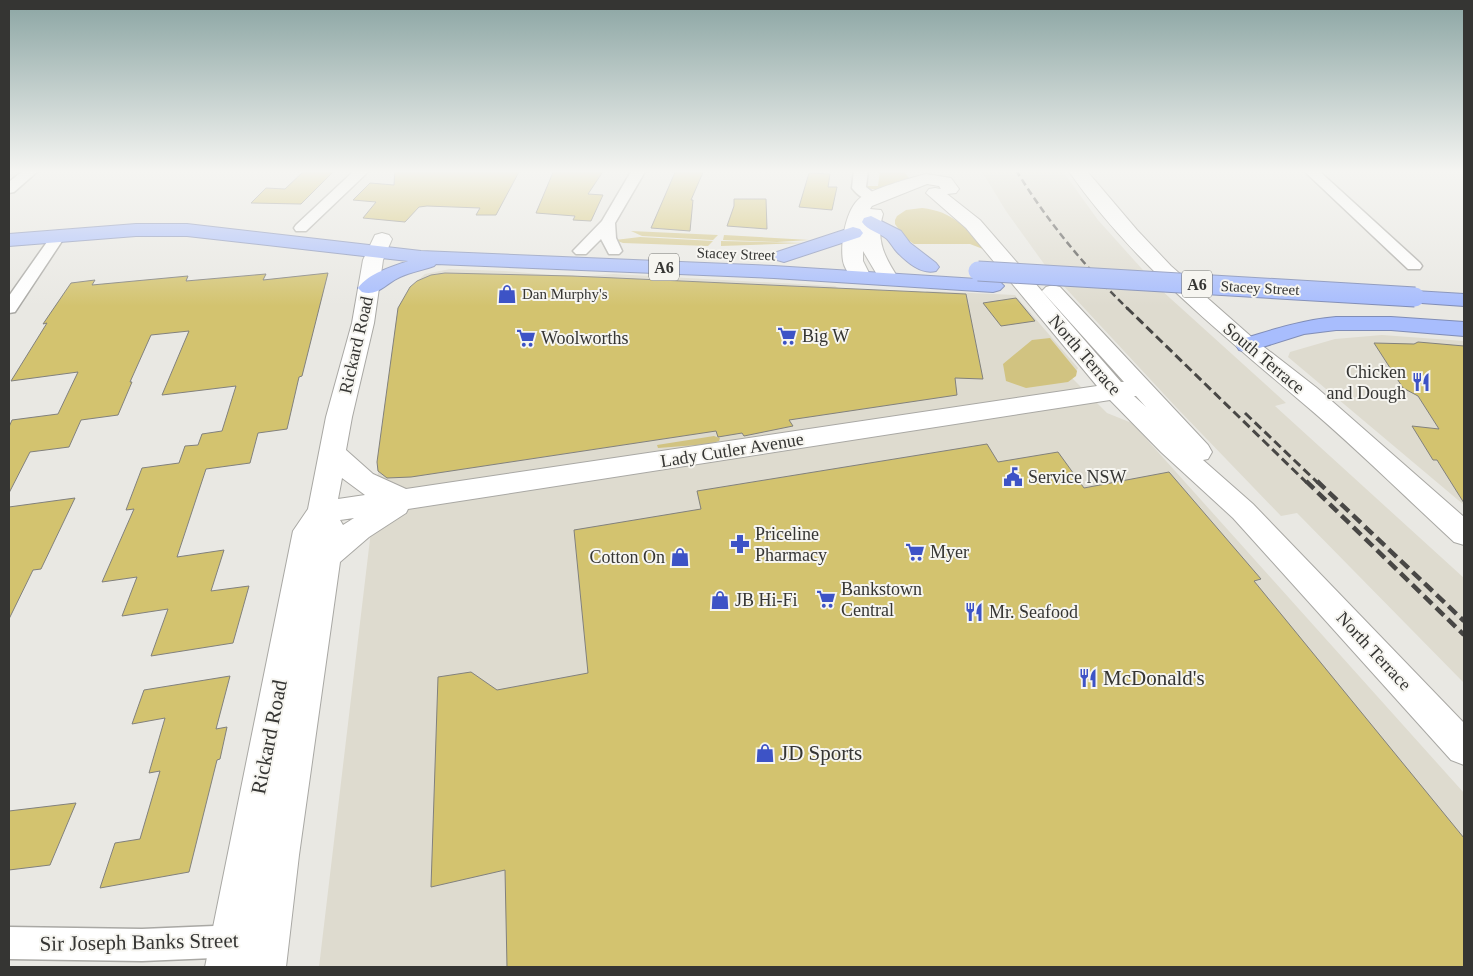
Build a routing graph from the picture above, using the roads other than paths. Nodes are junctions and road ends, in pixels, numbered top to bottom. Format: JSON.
{"nodes":[{"id":1,"x":314,"y":216,"type":"edge"},
{"id":2,"x":612,"y":216,"type":"edge"},
{"id":3,"x":858,"y":216,"type":"edge"},
{"id":4,"x":874,"y":216,"type":"edge"},
{"id":5,"x":963,"y":216,"type":"edge"},
{"id":6,"x":981,"y":216,"type":"edge"},
{"id":7,"x":1115,"y":216,"type":"edge"},
{"id":8,"x":1359,"y":216,"type":"edge"},
{"id":9,"x":871,"y":222,"type":"junction"},
{"id":10,"x":608,"y":223,"type":"junction"},
{"id":11,"x":301,"y":228,"type":"junction"},
{"id":12,"x":853,"y":232,"type":"junction"},
{"id":13,"x":9,"y":233,"type":"edge"},
{"id":14,"x":59,"y":235,"type":"junction"},
{"id":15,"x":9,"y":240,"type":"edge"},
{"id":16,"x":379,"y":246,"type":"junction"},
{"id":17,"x":581,"y":251,"type":"junction"},
{"id":18,"x":614,"y":251,"type":"junction"},
{"id":19,"x":784,"y":256,"type":"junction"},
{"id":20,"x":443,"y":258,"type":"junction"},
{"id":21,"x":876,"y":261,"type":"junction"},
{"id":22,"x":1414,"y":266,"type":"dead end"},
{"id":23,"x":929,"y":267,"type":"junction"},
{"id":24,"x":857,"y":269,"type":"junction"},
{"id":25,"x":889,"y":279,"type":"junction"},
{"id":26,"x":369,"y":288,"type":"junction"},
{"id":27,"x":1464,"y":300,"type":"edge"},
{"id":28,"x":9,"y":308,"type":"edge"},
{"id":29,"x":1464,"y":316,"type":"edge"},
{"id":30,"x":1464,"y":328,"type":"edge"},
{"id":31,"x":1247,"y":345,"type":"junction"},
{"id":32,"x":1142,"y":387,"type":"junction"},
{"id":33,"x":1115,"y":391,"type":"junction"},
{"id":34,"x":332,"y":451,"type":"junction"},
{"id":35,"x":408,"y":499,"type":"junction"},
{"id":36,"x":1243,"y":511,"type":"junction"},
{"id":37,"x":322,"y":512,"type":"junction"},
{"id":38,"x":1464,"y":534,"type":"edge"},
{"id":39,"x":326,"y":557,"type":"junction"},
{"id":40,"x":1464,"y":748,"type":"edge"},
{"id":41,"x":9,"y":943,"type":"edge"},
{"id":42,"x":247,"y":954,"type":"edge"}],
"edges":[{"from":1,"to":11,"type":"street"},
{"from":2,"to":10,"type":"street"},
{"from":3,"to":12,"type":"street"},
{"from":4,"to":9,"type":"street"},
{"from":5,"to":33,"type":"street","name":"North Terrace"},
{"from":6,"to":32,"type":"street","name":"North Terrace"},
{"from":7,"to":31,"type":"street","name":"South Terrace"},
{"from":8,"to":22,"type":"street"},
{"from":9,"to":21,"type":"street"},
{"from":9,"to":23,"type":"highway"},
{"from":10,"to":17,"type":"street"},
{"from":10,"to":18,"type":"street"},
{"from":11,"to":13,"type":"highway","name":"Stacey Street","number":"A6"},
{"from":11,"to":16,"type":"highway","name":"Stacey Street","number":"A6"},
{"from":12,"to":19,"type":"highway"},
{"from":12,"to":24,"type":"street"},
{"from":14,"to":15,"type":"highway","name":"Stacey Street","number":"A6"},
{"from":14,"to":16,"type":"highway","name":"Stacey Street","number":"A6"},
{"from":14,"to":28,"type":"street"},
{"from":16,"to":17,"type":"highway","name":"Stacey Street","number":"A6"},
{"from":16,"to":20,"type":"highway","name":"Stacey Street","number":"A6"},
{"from":16,"to":26,"type":"street","name":"Rickard Road"},
{"from":17,"to":18,"type":"highway","name":"Stacey Street","number":"A6"},
{"from":18,"to":19,"type":"highway","name":"Stacey Street","number":"A6"},
{"from":19,"to":24,"type":"highway","name":"Stacey Street","number":"A6"},
{"from":20,"to":24,"type":"highway","name":"Stacey Street","number":"A6"},
{"from":20,"to":26,"type":"highway"},
{"from":21,"to":23,"type":"highway","name":"Stacey Street","number":"A6"},
{"from":21,"to":24,"type":"highway","name":"Stacey Street","number":"A6"},
{"from":21,"to":25,"type":"street"},
{"from":23,"to":27,"type":"highway","name":"Stacey Street","number":"A6","bridge":true},
{"from":24,"to":25,"type":"highway","name":"Stacey Street","number":"A6"},
{"from":25,"to":29,"type":"highway","name":"Stacey Street","number":"A6"},
{"from":26,"to":34,"type":"street","name":"Rickard Road"},
{"from":30,"to":31,"type":"highway"},
{"from":31,"to":38,"type":"street","name":"South Terrace"},
{"from":32,"to":33,"type":"street","name":"Lady Cutler Avenue"},
{"from":32,"to":36,"type":"street","name":"North Terrace"},
{"from":33,"to":35,"type":"street","name":"Lady Cutler Avenue"},
{"from":33,"to":36,"type":"street","name":"North Terrace"},
{"from":34,"to":35,"type":"street"},
{"from":34,"to":37,"type":"street","name":"Rickard Road"},
{"from":35,"to":37,"type":"street","name":"Lady Cutler Avenue"},
{"from":35,"to":39,"type":"street"},
{"from":36,"to":40,"type":"street","name":"North Terrace"},
{"from":37,"to":39,"type":"street","name":"Rickard Road"},
{"from":37,"to":42,"type":"street","name":"Rickard Road"},
{"from":39,"to":42,"type":"street","name":"Rickard Road"},
{"from":41,"to":42,"type":"street","name":"Sir Joseph Banks Street"}]}
